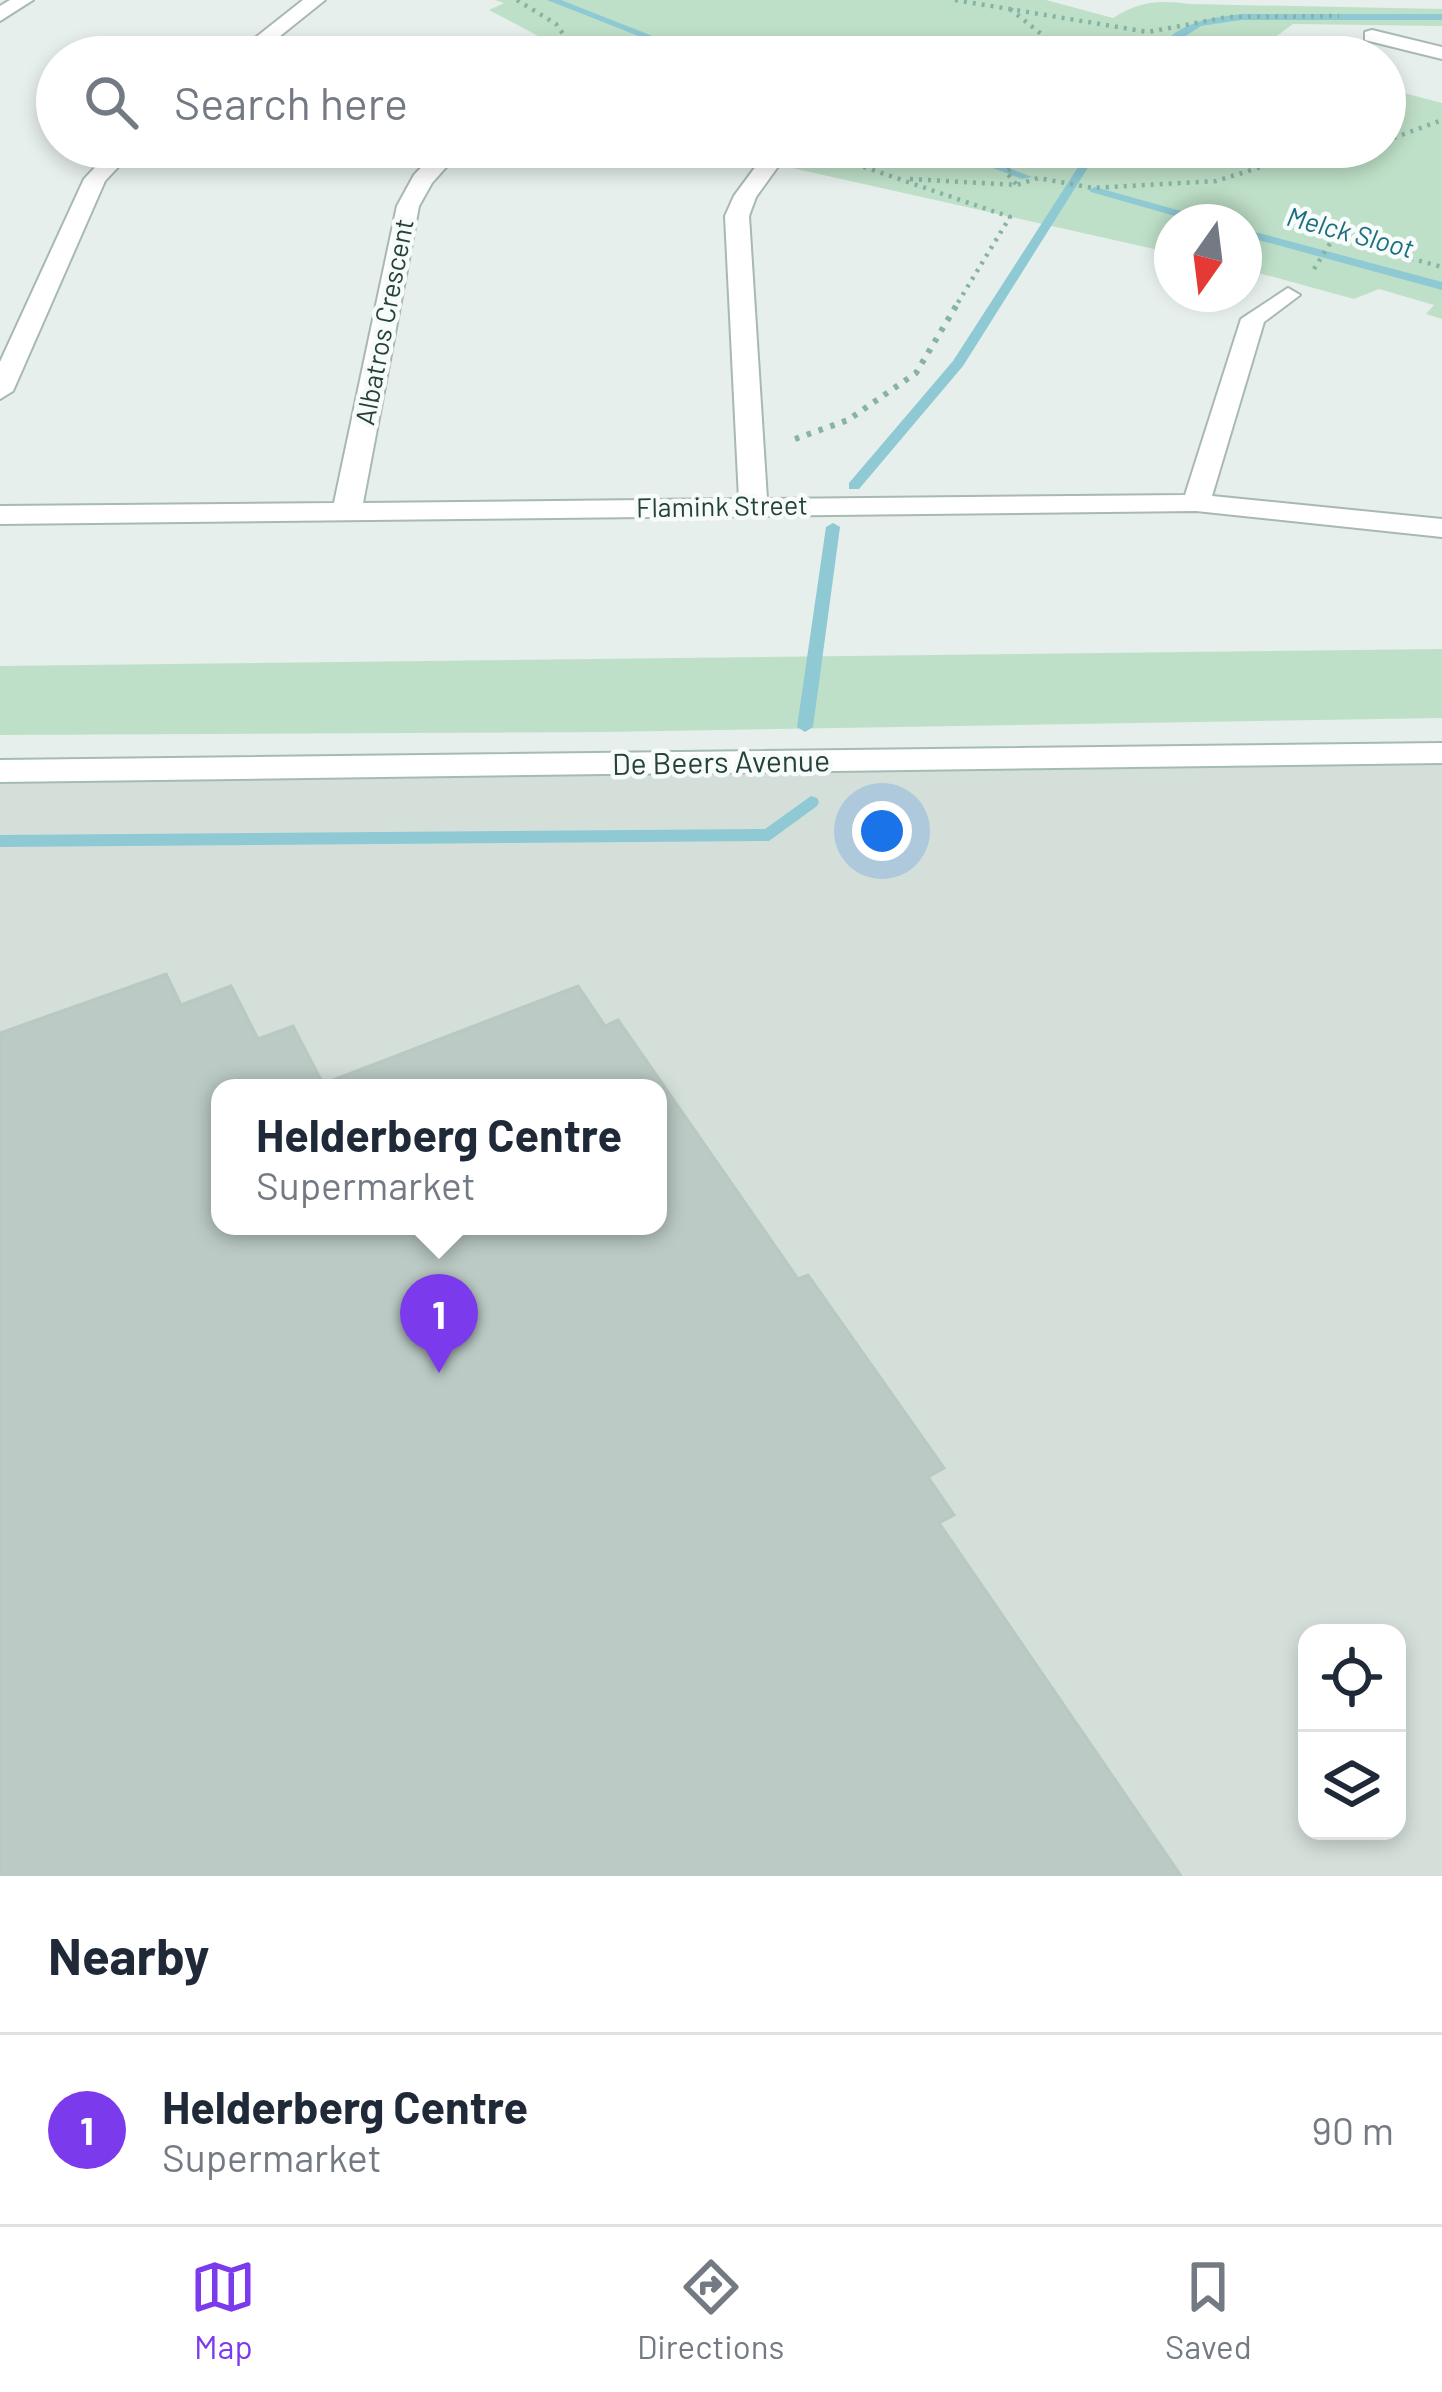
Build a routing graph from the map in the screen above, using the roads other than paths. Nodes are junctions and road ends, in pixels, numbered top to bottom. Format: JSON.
{"nodes":[{"id":1,"x":23,"y":0,"type":"edge"},
{"id":2,"x":315,"y":0,"type":"edge"},
{"id":3,"x":0,"y":15,"type":"edge"},
{"id":4,"x":268,"y":36,"type":"edge"},
{"id":5,"x":1406,"y":44,"type":"edge"},
{"id":6,"x":1442,"y":53,"type":"edge"},
{"id":7,"x":105,"y":168,"type":"edge"},
{"id":8,"x":433,"y":168,"type":"edge"},
{"id":9,"x":766,"y":168,"type":"edge"},
{"id":10,"x":1288,"y":295,"type":"road end"},
{"id":11,"x":0,"y":391,"type":"edge"},
{"id":12,"x":1196,"y":503,"type":"junction"},
{"id":13,"x":753,"y":507,"type":"junction"},
{"id":14,"x":347,"y":512,"type":"junction"},
{"id":15,"x":0,"y":515,"type":"edge"},
{"id":16,"x":1442,"y":527,"type":"edge"},
{"id":17,"x":1442,"y":753,"type":"edge"},
{"id":18,"x":0,"y":771,"type":"edge"}],
"edges":[{"from":1,"to":3,"type":"street"},
{"from":2,"to":4,"type":"street"},
{"from":5,"to":6,"type":"street"},
{"from":7,"to":11,"type":"street"},
{"from":8,"to":14,"type":"street","name":"Albatros Crescent"},
{"from":9,"to":13,"type":"street"},
{"from":10,"to":12,"type":"street"},
{"from":12,"to":13,"type":"street","name":"Flamink Street"},
{"from":12,"to":16,"type":"street","name":"Flamink Street"},
{"from":13,"to":14,"type":"street","name":"Flamink Street"},
{"from":14,"to":15,"type":"street","name":"Flamink Street"},
{"from":17,"to":18,"type":"street","name":"De Beers Avenue"}]}
